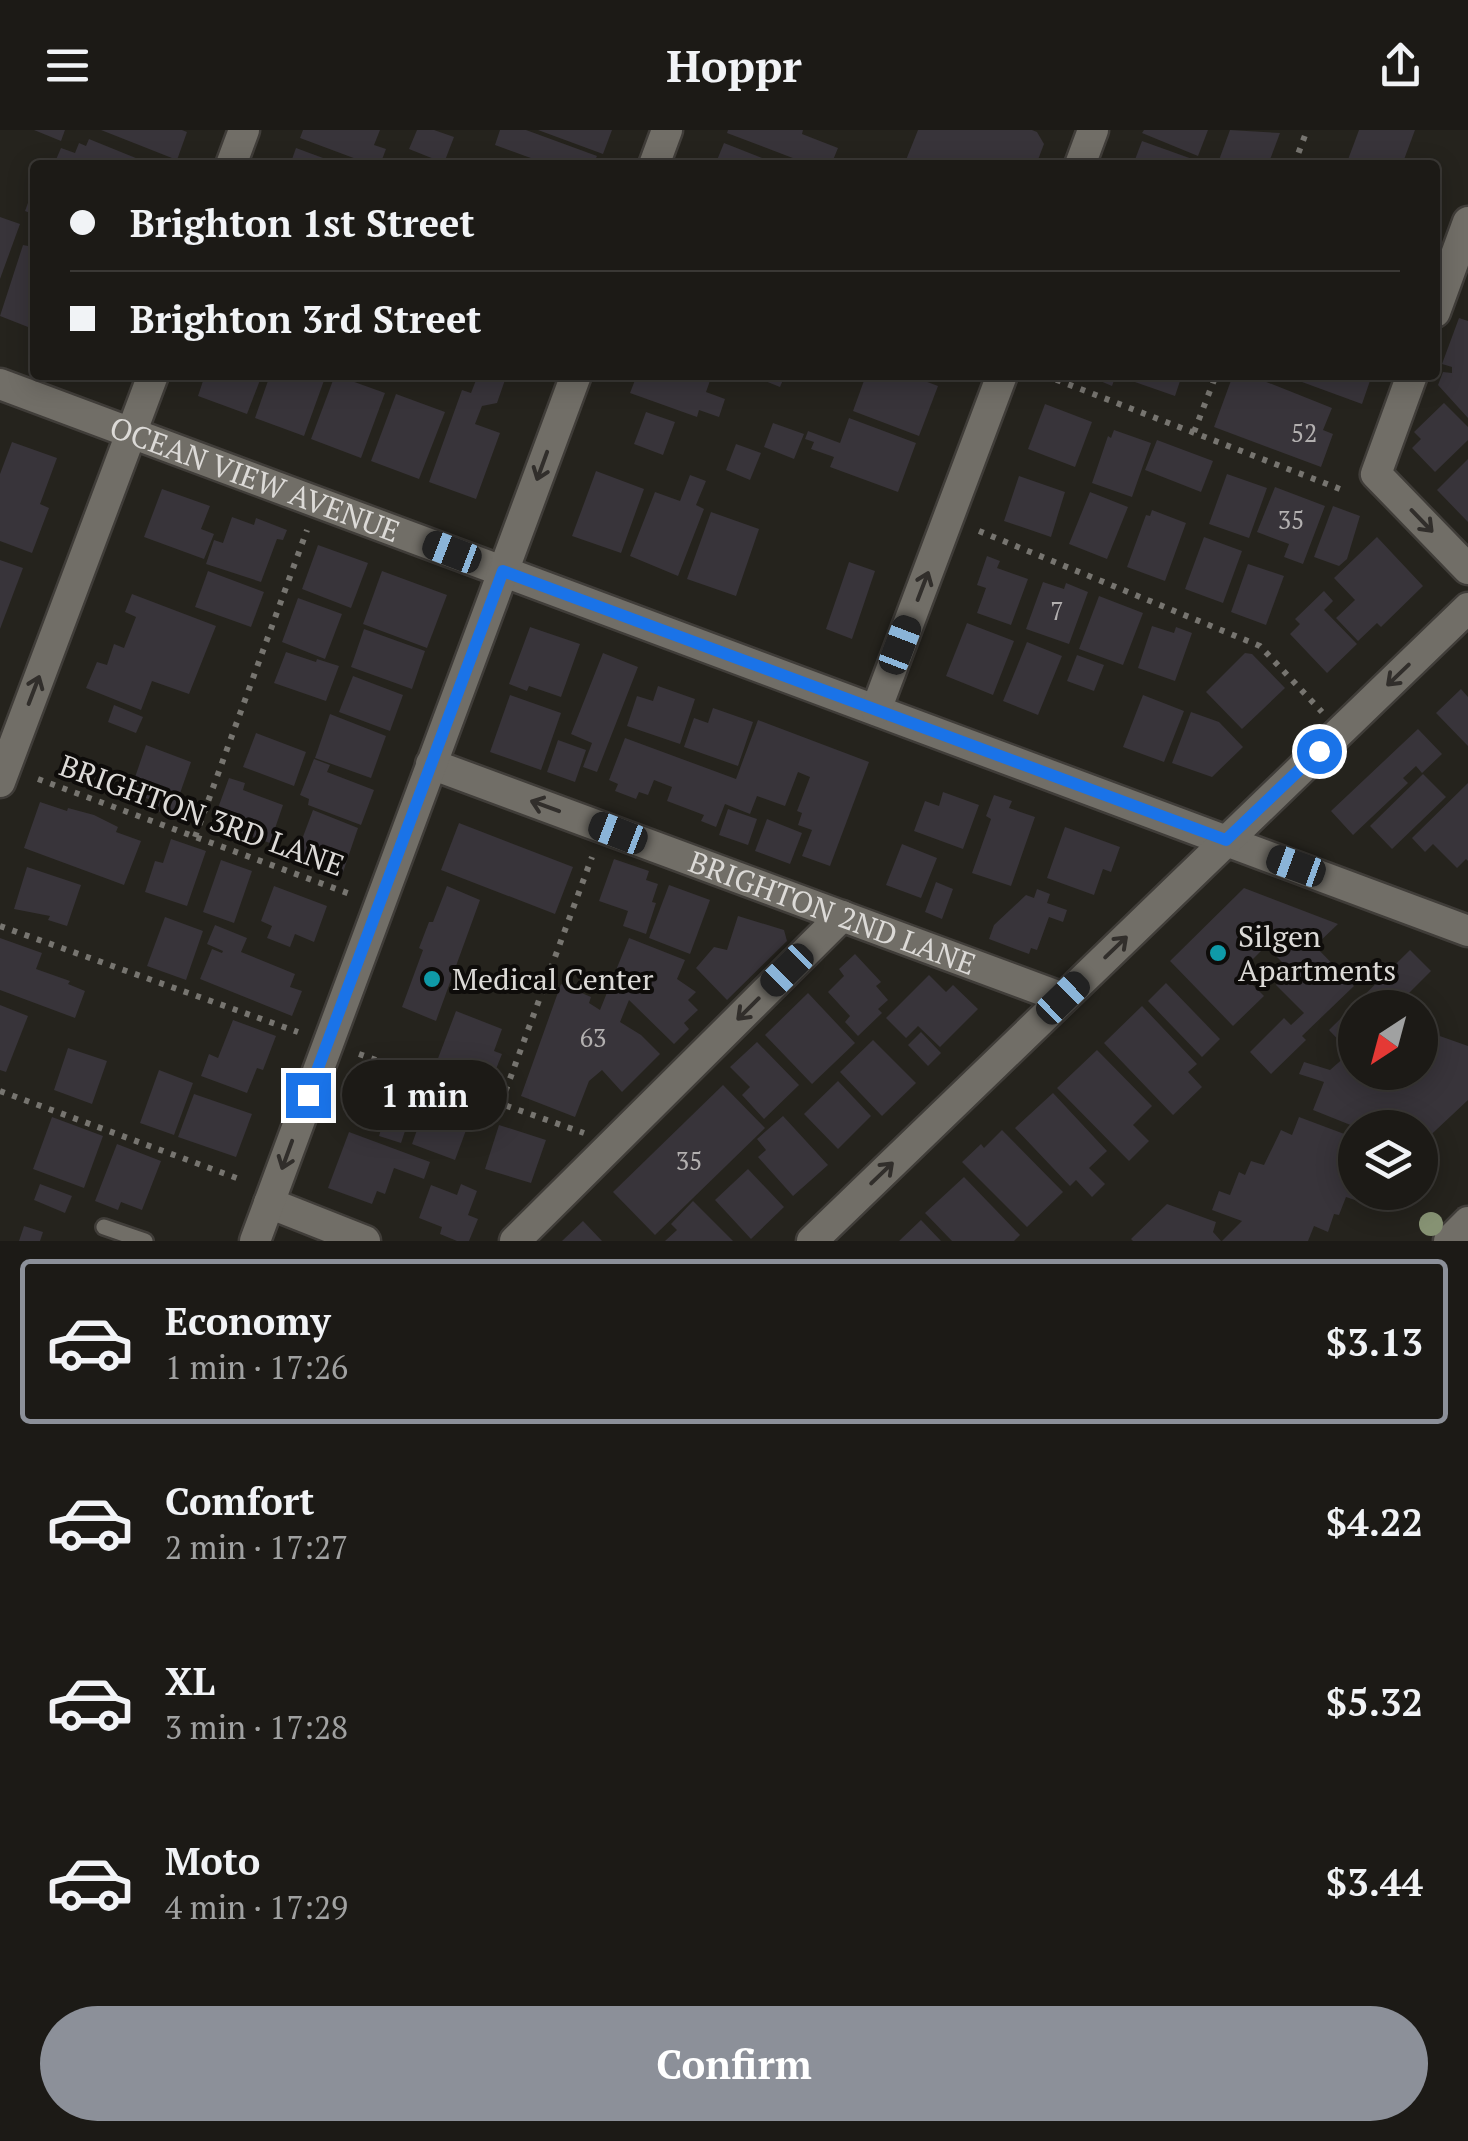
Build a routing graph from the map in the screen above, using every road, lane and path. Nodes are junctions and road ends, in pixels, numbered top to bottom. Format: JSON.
{"nodes":[{"id":1,"x":244,"y":130,"type":"edge"},
{"id":2,"x":667,"y":130,"type":"edge"},
{"id":3,"x":1093,"y":130,"type":"edge"},
{"id":4,"x":1307,"y":130,"type":"edge"},
{"id":5,"x":233,"y":160,"type":"edge"},
{"id":6,"x":656,"y":160,"type":"edge"},
{"id":7,"x":1082,"y":160,"type":"edge"},
{"id":8,"x":1296,"y":160,"type":"edge"},
{"id":9,"x":1468,"y":222,"type":"edge"},
{"id":10,"x":1440,"y":298,"type":"edge"},
{"id":11,"x":151,"y":380,"type":"edge"},
{"id":12,"x":574,"y":380,"type":"edge"},
{"id":13,"x":1000,"y":380,"type":"edge"},
{"id":14,"x":1057,"y":380,"type":"edge"},
{"id":15,"x":1214,"y":380,"type":"edge"},
{"id":16,"x":1410,"y":380,"type":"edge"},
{"id":17,"x":0,"y":384,"type":"edge"},
{"id":18,"x":1194,"y":432,"type":"junction"},
{"id":19,"x":131,"y":433,"type":"junction"},
{"id":20,"x":1340,"y":489,"type":"dead end"},
{"id":21,"x":308,"y":529,"type":"dead end"},
{"id":22,"x":979,"y":531,"type":"dead end"},
{"id":23,"x":1468,"y":568,"type":"edge"},
{"id":24,"x":503,"y":571,"type":"junction"},
{"id":25,"x":1468,"y":608,"type":"edge"},
{"id":26,"x":876,"y":710,"type":"junction"},
{"id":27,"x":1340,"y":731,"type":"junction"},
{"id":28,"x":431,"y":764,"type":"junction"},
{"id":29,"x":38,"y":779,"type":"dead end"},
{"id":30,"x":0,"y":782,"type":"edge"},
{"id":31,"x":195,"y":837,"type":"junction"},
{"id":32,"x":1226,"y":840,"type":"junction"},
{"id":33,"x":594,"y":851,"type":"dead end"},
{"id":34,"x":350,"y":894,"type":"dead end"},
{"id":35,"x":842,"y":916,"type":"junction"},
{"id":36,"x":0,"y":926,"type":"edge"},
{"id":37,"x":1468,"y":930,"type":"edge"},
{"id":38,"x":1063,"y":998,"type":"junction"},
{"id":39,"x":298,"y":1032,"type":"dead end"},
{"id":40,"x":358,"y":1054,"type":"dead end"},
{"id":41,"x":0,"y":1091,"type":"edge"},
{"id":42,"x":500,"y":1104,"type":"junction"},
{"id":43,"x":592,"y":1136,"type":"dead end"},
{"id":44,"x":242,"y":1180,"type":"dead end"},
{"id":45,"x":269,"y":1203,"type":"junction"},
{"id":46,"x":1468,"y":1222,"type":"edge"},
{"id":47,"x":104,"y":1227,"type":"dead end"},
{"id":48,"x":145,"y":1241,"type":"edge"},
{"id":49,"x":255,"y":1241,"type":"edge"},
{"id":50,"x":365,"y":1241,"type":"edge"},
{"id":51,"x":515,"y":1241,"type":"edge"},
{"id":52,"x":812,"y":1241,"type":"edge"},
{"id":53,"x":1448,"y":1241,"type":"edge"}],
"edges":[{"from":1,"to":5,"type":"street"},
{"from":2,"to":6,"type":"street"},
{"from":3,"to":7,"type":"street"},
{"from":4,"to":8,"type":"path"},
{"from":9,"to":10,"type":"street"},
{"from":11,"to":19,"type":"street"},
{"from":12,"to":24,"type":"street","one_way":true},
{"from":26,"to":13,"type":"street","one_way":true},
{"from":14,"to":18,"type":"path"},
{"from":15,"to":18,"type":"path"},
{"from":16,"to":23,"type":"street","one_way":true},
{"from":17,"to":19,"type":"street","name":"OCEAN VIEW AVENUE"},
{"from":18,"to":20,"type":"path"},
{"from":19,"to":24,"type":"street","name":"OCEAN VIEW AVENUE"},
{"from":30,"to":19,"type":"street","one_way":true},
{"from":21,"to":31,"type":"path"},
{"from":22,"to":27,"type":"path"},
{"from":24,"to":26,"type":"street","name":"OCEAN VIEW AVENUE"},
{"from":24,"to":28,"type":"street"},
{"from":25,"to":27,"type":"street","one_way":true},
{"from":26,"to":32,"type":"street","name":"OCEAN VIEW AVENUE"},
{"from":27,"to":32,"type":"street"},
{"from":35,"to":28,"type":"street","name":"BRIGHTON 2ND LANE","one_way":true},
{"from":28,"to":45,"type":"street","one_way":true},
{"from":29,"to":31,"type":"path","name":"BRIGHTON 3RD LANE"},
{"from":31,"to":34,"type":"path","name":"BRIGHTON 3RD LANE"},
{"from":32,"to":37,"type":"street","name":"OCEAN VIEW AVENUE"},
{"from":38,"to":32,"type":"street","one_way":true},
{"from":33,"to":42,"type":"path"},
{"from":35,"to":38,"type":"street","name":"BRIGHTON 2ND LANE"},
{"from":35,"to":51,"type":"street","one_way":true},
{"from":36,"to":39,"type":"path"},
{"from":52,"to":38,"type":"street","one_way":true},
{"from":40,"to":42,"type":"path"},
{"from":41,"to":44,"type":"path"},
{"from":42,"to":43,"type":"path"},
{"from":45,"to":49,"type":"street"},
{"from":45,"to":50,"type":"street"},
{"from":46,"to":53,"type":"street"},
{"from":47,"to":48,"type":"lane"}]}
